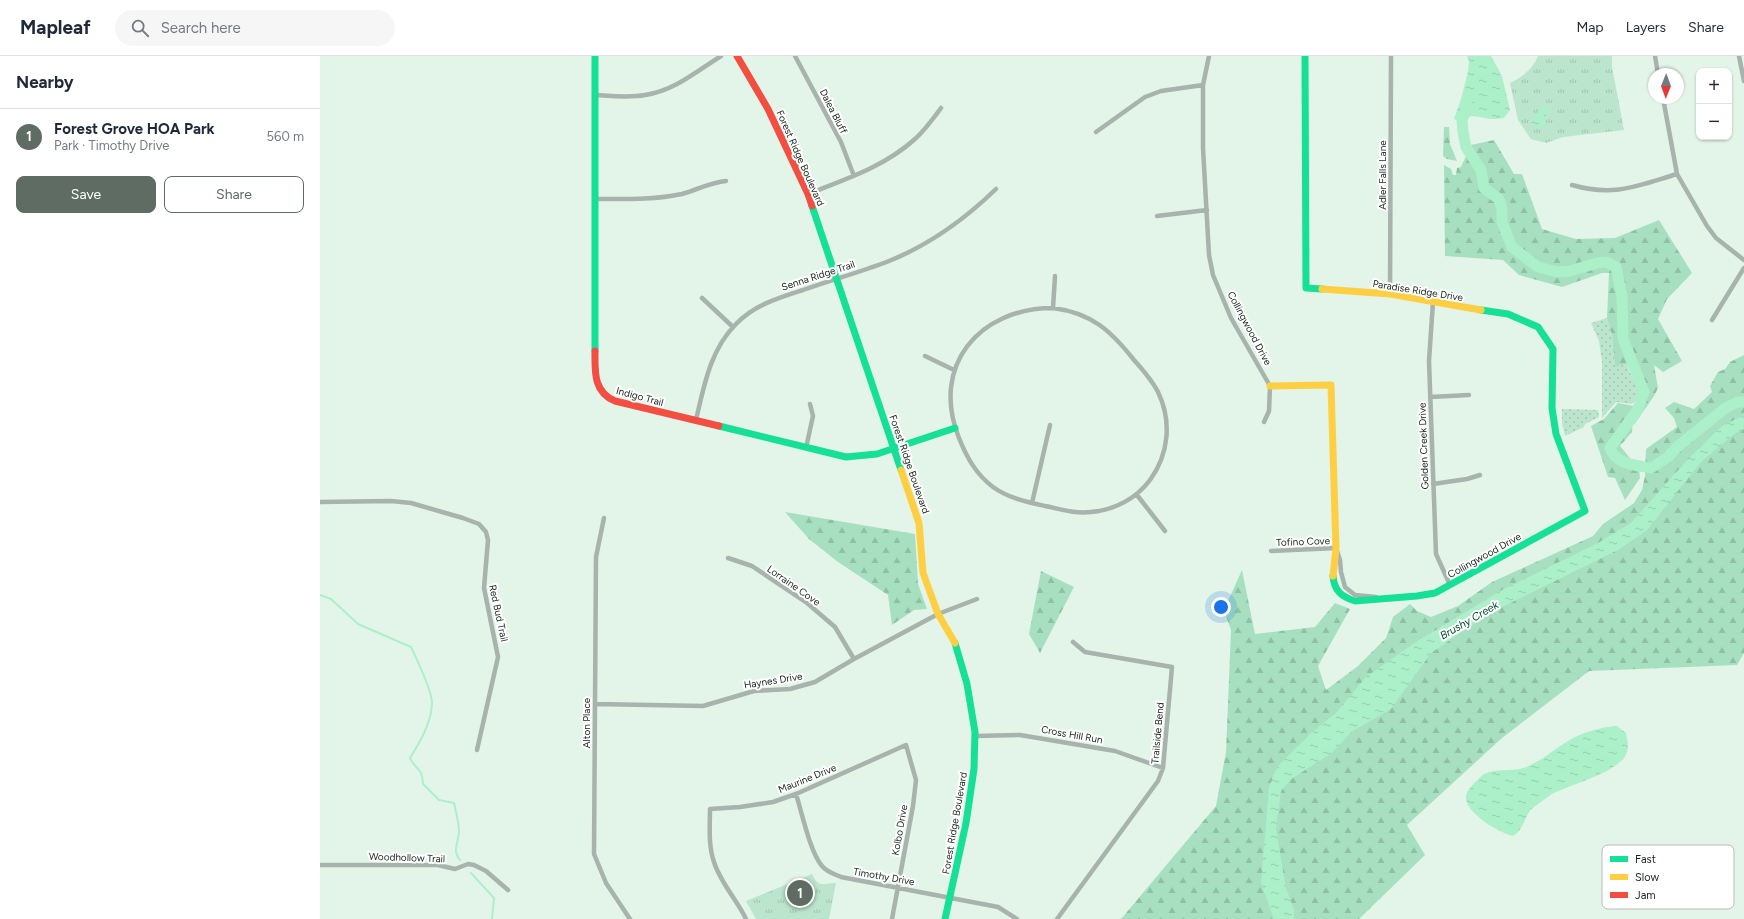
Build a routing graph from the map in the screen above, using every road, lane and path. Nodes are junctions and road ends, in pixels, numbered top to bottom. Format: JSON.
{"nodes":[{"id":1,"x":596,"y":56,"type":"edge"},
{"id":2,"x":721,"y":56,"type":"edge"},
{"id":3,"x":737,"y":56,"type":"edge"},
{"id":4,"x":795,"y":56,"type":"edge"},
{"id":5,"x":1209,"y":56,"type":"edge"},
{"id":6,"x":1305,"y":56,"type":"edge"},
{"id":7,"x":1391,"y":56,"type":"edge"},
{"id":8,"x":1655,"y":56,"type":"edge"},
{"id":9,"x":1739,"y":56,"type":"edge"},
{"id":10,"x":1657,"y":68,"type":"edge"},
{"id":11,"x":1744,"y":81,"type":"edge"},
{"id":12,"x":1203,"y":85,"type":"junction"},
{"id":13,"x":596,"y":95,"type":"junction"},
{"id":14,"x":1664,"y":104,"type":"edge"},
{"id":15,"x":941,"y":108,"type":"dead end"},
{"id":16,"x":1096,"y":132,"type":"dead end"},
{"id":17,"x":1677,"y":174,"type":"junction"},
{"id":18,"x":854,"y":176,"type":"junction"},
{"id":19,"x":726,"y":181,"type":"dead end"},
{"id":20,"x":1572,"y":185,"type":"dead end"},
{"id":21,"x":996,"y":189,"type":"dead end"},
{"id":22,"x":808,"y":194,"type":"junction"},
{"id":23,"x":596,"y":199,"type":"junction"},
{"id":24,"x":1207,"y":210,"type":"junction"},
{"id":25,"x":1157,"y":216,"type":"dead end"},
{"id":26,"x":1744,"y":260,"type":"edge"},
{"id":27,"x":1744,"y":268,"type":"edge"},
{"id":28,"x":1056,"y":276,"type":"dead end"},
{"id":29,"x":837,"y":278,"type":"junction"},
{"id":30,"x":1390,"y":294,"type":"junction"},
{"id":31,"x":702,"y":298,"type":"dead end"},
{"id":32,"x":1433,"y":302,"type":"junction"},
{"id":33,"x":1053,"y":308,"type":"junction"},
{"id":34,"x":1712,"y":320,"type":"dead end"},
{"id":35,"x":733,"y":327,"type":"junction"},
{"id":36,"x":925,"y":356,"type":"dead end"},
{"id":37,"x":954,"y":370,"type":"junction"},
{"id":38,"x":1270,"y":386,"type":"junction"},
{"id":39,"x":1469,"y":395,"type":"dead end"},
{"id":40,"x":1430,"y":397,"type":"junction"},
{"id":41,"x":810,"y":404,"type":"dead end"},
{"id":42,"x":696,"y":420,"type":"junction"},
{"id":43,"x":1264,"y":422,"type":"dead end"},
{"id":44,"x":1050,"y":425,"type":"dead end"},
{"id":45,"x":955,"y":428,"type":"junction"},
{"id":46,"x":806,"y":448,"type":"junction"},
{"id":47,"x":894,"y":449,"type":"junction"},
{"id":48,"x":1480,"y":474,"type":"dead end"},
{"id":49,"x":1433,"y":484,"type":"junction"},
{"id":50,"x":1137,"y":495,"type":"junction"},
{"id":51,"x":320,"y":502,"type":"edge"},
{"id":52,"x":1032,"y":503,"type":"junction"},
{"id":53,"x":1585,"y":511,"type":"joint"},
{"id":54,"x":604,"y":518,"type":"dead end"},
{"id":55,"x":1165,"y":531,"type":"dead end"},
{"id":56,"x":1336,"y":548,"type":"junction"},
{"id":57,"x":1271,"y":551,"type":"dead end"},
{"id":58,"x":728,"y":558,"type":"dead end"},
{"id":59,"x":1450,"y":585,"type":"junction"},
{"id":60,"x":1386,"y":598,"type":"junction"},
{"id":61,"x":977,"y":600,"type":"dead end"},
{"id":62,"x":938,"y":614,"type":"junction"},
{"id":63,"x":1073,"y":642,"type":"dead end"},
{"id":64,"x":854,"y":659,"type":"junction"},
{"id":65,"x":595,"y":704,"type":"junction"},
{"id":66,"x":975,"y":736,"type":"junction"},
{"id":67,"x":906,"y":745,"type":"joint"},
{"id":68,"x":477,"y":750,"type":"dead end"},
{"id":69,"x":1163,"y":768,"type":"junction"},
{"id":70,"x":796,"y":794,"type":"junction"},
{"id":71,"x":320,"y":865,"type":"edge"},
{"id":72,"x":898,"y":888,"type":"junction"},
{"id":73,"x":508,"y":890,"type":"dead end"},
{"id":74,"x":950,"y":897,"type":"junction"},
{"id":75,"x":630,"y":919,"type":"edge"},
{"id":76,"x":746,"y":919,"type":"edge"},
{"id":77,"x":892,"y":919,"type":"edge"},
{"id":78,"x":945,"y":919,"type":"edge"},
{"id":79,"x":1017,"y":919,"type":"edge"},
{"id":80,"x":1058,"y":919,"type":"edge"}],
"edges":[{"from":1,"to":13,"type":"street","name":"Indigo Trail"},
{"from":2,"to":13,"type":"street"},
{"from":3,"to":22,"type":"street","name":"Forest Ridge Boulevard"},
{"from":4,"to":18,"type":"street","name":"Dalea Bluff"},
{"from":5,"to":12,"type":"street","name":"Collingwood Drive"},
{"from":6,"to":30,"type":"street","name":"Paradise Ridge Drive"},
{"from":7,"to":30,"type":"street","name":"Adler Falls Lane"},
{"from":8,"to":10,"type":"street"},
{"from":9,"to":11,"type":"street"},
{"from":12,"to":16,"type":"street"},
{"from":12,"to":24,"type":"street","name":"Collingwood Drive"},
{"from":13,"to":23,"type":"street","name":"Indigo Trail"},
{"from":14,"to":17,"type":"street"},
{"from":15,"to":18,"type":"street"},
{"from":17,"to":20,"type":"street"},
{"from":17,"to":26,"type":"street"},
{"from":18,"to":22,"type":"street"},
{"from":19,"to":23,"type":"street"},
{"from":21,"to":29,"type":"street","name":"Senna Ridge Trail"},
{"from":22,"to":29,"type":"street","name":"Forest Ridge Boulevard"},
{"from":23,"to":42,"type":"street","name":"Indigo Trail"},
{"from":24,"to":25,"type":"street"},
{"from":24,"to":38,"type":"street","name":"Collingwood Drive"},
{"from":27,"to":34,"type":"street"},
{"from":28,"to":33,"type":"street"},
{"from":29,"to":35,"type":"street","name":"Senna Ridge Trail"},
{"from":29,"to":47,"type":"street","name":"Forest Ridge Boulevard"},
{"from":30,"to":32,"type":"street","name":"Paradise Ridge Drive"},
{"from":31,"to":35,"type":"street"},
{"from":32,"to":40,"type":"street","name":"Golden Creek Drive"},
{"from":32,"to":53,"type":"street","name":"Paradise Ridge Drive"},
{"from":33,"to":37,"type":"street"},
{"from":33,"to":50,"type":"street"},
{"from":35,"to":42,"type":"street","name":"Senna Ridge Trail"},
{"from":36,"to":37,"type":"street"},
{"from":37,"to":45,"type":"street"},
{"from":38,"to":43,"type":"street"},
{"from":38,"to":56,"type":"street","name":"Collingwood Drive"},
{"from":39,"to":40,"type":"street"},
{"from":40,"to":49,"type":"street","name":"Golden Creek Drive"},
{"from":41,"to":46,"type":"street"},
{"from":42,"to":46,"type":"street","name":"Indigo Trail"},
{"from":44,"to":52,"type":"street"},
{"from":45,"to":47,"type":"street","name":"Indigo Trail"},
{"from":45,"to":52,"type":"street"},
{"from":46,"to":47,"type":"street","name":"Indigo Trail"},
{"from":47,"to":62,"type":"street","name":"Forest Ridge Boulevard"},
{"from":48,"to":49,"type":"street"},
{"from":49,"to":59,"type":"street","name":"Golden Creek Drive"},
{"from":50,"to":52,"type":"street"},
{"from":50,"to":55,"type":"street"},
{"from":51,"to":68,"type":"street","name":"Red Bud Trail"},
{"from":53,"to":59,"type":"street","name":"Collingwood Drive"},
{"from":54,"to":65,"type":"street","name":"Alton Place"},
{"from":56,"to":57,"type":"street","name":"Tofino Cove"},
{"from":56,"to":60,"type":"street","name":"Collingwood Drive"},
{"from":56,"to":60,"type":"street","name":"Collingwood Drive"},
{"from":58,"to":64,"type":"street","name":"Lorraine Cove"},
{"from":59,"to":60,"type":"street","name":"Collingwood Drive"},
{"from":61,"to":62,"type":"street","name":"Haynes Drive"},
{"from":62,"to":64,"type":"street","name":"Haynes Drive"},
{"from":62,"to":66,"type":"street","name":"Forest Ridge Boulevard"},
{"from":63,"to":69,"type":"street","name":"Trailside Bend"},
{"from":64,"to":65,"type":"street","name":"Haynes Drive"},
{"from":65,"to":75,"type":"street","name":"Alton Place"},
{"from":66,"to":69,"type":"street","name":"Cross Hill Run"},
{"from":66,"to":74,"type":"street","name":"Forest Ridge Boulevard"},
{"from":67,"to":70,"type":"street","name":"Maurine Drive"},
{"from":67,"to":72,"type":"street","name":"Kolbo Drive"},
{"from":69,"to":80,"type":"street","name":"Trailside Bend"},
{"from":70,"to":72,"type":"street","name":"Timothy Drive"},
{"from":70,"to":76,"type":"street","name":"Maurine Drive"},
{"from":71,"to":73,"type":"street","name":"Woodhollow Trail"},
{"from":72,"to":74,"type":"street","name":"Timothy Drive"},
{"from":72,"to":77,"type":"street","name":"Kolbo Drive"},
{"from":74,"to":78,"type":"street","name":"Forest Ridge Boulevard"},
{"from":74,"to":79,"type":"street","name":"Timothy Drive"}]}
